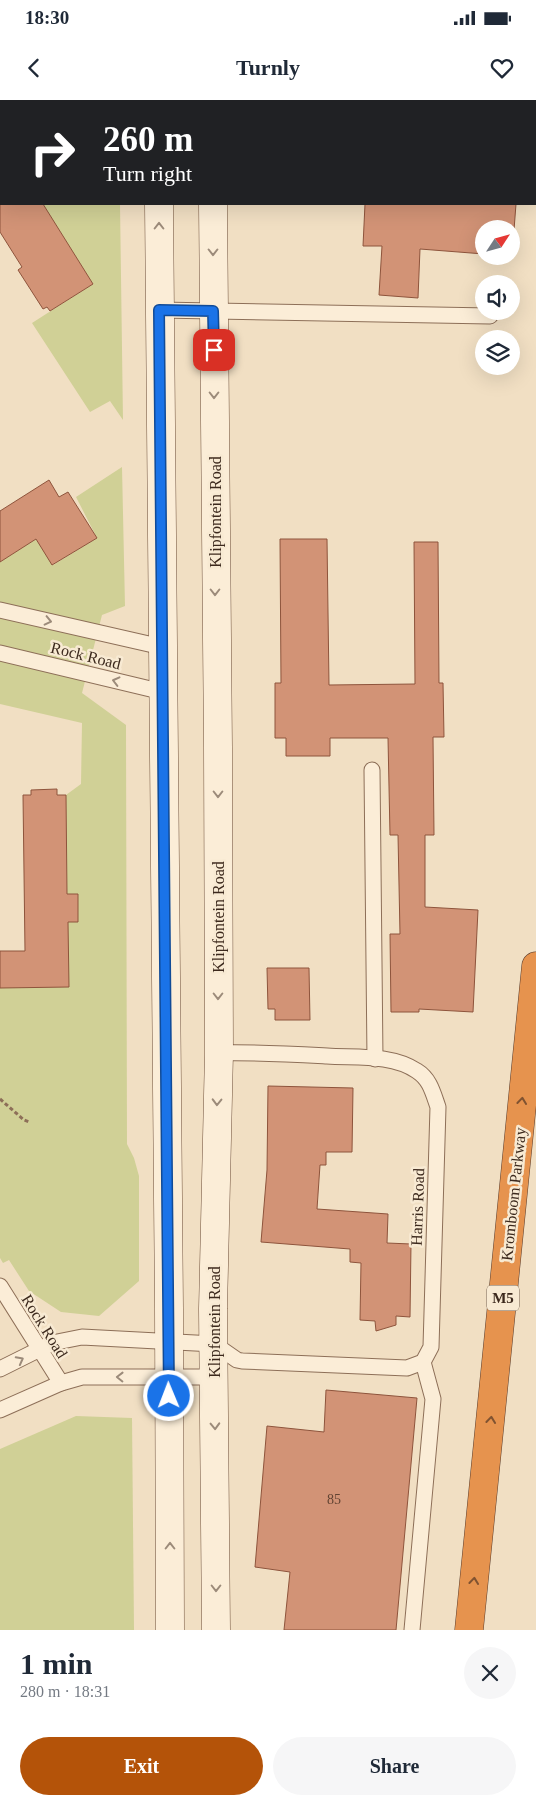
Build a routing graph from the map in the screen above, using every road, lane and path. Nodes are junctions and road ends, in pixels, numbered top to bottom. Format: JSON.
{"nodes":[{"id":1,"x":158,"y":205,"type":"edge"},
{"id":2,"x":212,"y":205,"type":"edge"},
{"id":3,"x":159,"y":310,"type":"junction"},
{"id":4,"x":213,"y":311,"type":"junction"},
{"id":5,"x":475,"y":316,"type":"edge"},
{"id":6,"x":0,"y":610,"type":"edge"},
{"id":7,"x":162,"y":646,"type":"junction"},
{"id":8,"x":0,"y":653,"type":"edge"},
{"id":9,"x":163,"y":692,"type":"junction"},
{"id":10,"x":372,"y":770,"type":"dead end"},
{"id":11,"x":536,"y":966,"type":"edge"},
{"id":12,"x":218,"y":1054,"type":"junction"},
{"id":13,"x":375,"y":1058,"type":"junction"},
{"id":14,"x":0,"y":1099,"type":"edge"},
{"id":15,"x":29,"y":1122,"type":"dead end"},
{"id":16,"x":0,"y":1286,"type":"edge"},
{"id":17,"x":168,"y":1342,"type":"junction"},
{"id":18,"x":214,"y":1344,"type":"junction"},
{"id":19,"x":39,"y":1349,"type":"junction"},
{"id":20,"x":237,"y":1360,"type":"junction"},
{"id":21,"x":423,"y":1362,"type":"junction"},
{"id":22,"x":0,"y":1369,"type":"edge"},
{"id":23,"x":169,"y":1377,"type":"junction"},
{"id":24,"x":213,"y":1377,"type":"junction"},
{"id":25,"x":61,"y":1384,"type":"junction"},
{"id":26,"x":0,"y":1410,"type":"edge"},
{"id":27,"x":170,"y":1630,"type":"edge"},
{"id":28,"x":216,"y":1630,"type":"edge"},
{"id":29,"x":412,"y":1630,"type":"edge"},
{"id":30,"x":470,"y":1630,"type":"edge"}],
"edges":[{"from":3,"to":1,"type":"main road","one_way":true},
{"from":2,"to":4,"type":"main road","name":"Klipfontein Road","one_way":true},
{"from":3,"to":4,"type":"lane"},
{"from":3,"to":7,"type":"main road"},
{"from":4,"to":5,"type":"lane"},
{"from":4,"to":12,"type":"main road","name":"Klipfontein Road","one_way":true},
{"from":6,"to":7,"type":"lane","name":"Rock Road","one_way":true},
{"from":7,"to":9,"type":"main road"},
{"from":9,"to":8,"type":"lane","name":"Rock Road","one_way":true},
{"from":9,"to":17,"type":"main road"},
{"from":10,"to":13,"type":"lane"},
{"from":30,"to":11,"type":"highway","name":"Kromboom Parkway","number":"M5","one_way":true},
{"from":12,"to":13,"type":"lane","name":"Harris Road"},
{"from":12,"to":18,"type":"main road","name":"Klipfontein Road","one_way":true},
{"from":13,"to":21,"type":"lane","name":"Harris Road"},
{"from":14,"to":15,"type":"path"},
{"from":16,"to":19,"type":"lane","name":"Rock Road"},
{"from":17,"to":18,"type":"lane"},
{"from":17,"to":19,"type":"lane"},
{"from":17,"to":23,"type":"main road"},
{"from":18,"to":20,"type":"lane"},
{"from":18,"to":24,"type":"main road","name":"Klipfontein Road"},
{"from":22,"to":19,"type":"lane","one_way":true},
{"from":19,"to":25,"type":"lane","name":"Rock Road"},
{"from":20,"to":21,"type":"lane"},
{"from":20,"to":24,"type":"lane"},
{"from":21,"to":29,"type":"lane"},
{"from":23,"to":24,"type":"lane"},
{"from":23,"to":25,"type":"lane","one_way":true},
{"from":27,"to":23,"type":"main road","one_way":true},
{"from":24,"to":28,"type":"main road","name":"Klipfontein Road","one_way":true},
{"from":25,"to":26,"type":"lane"}]}
